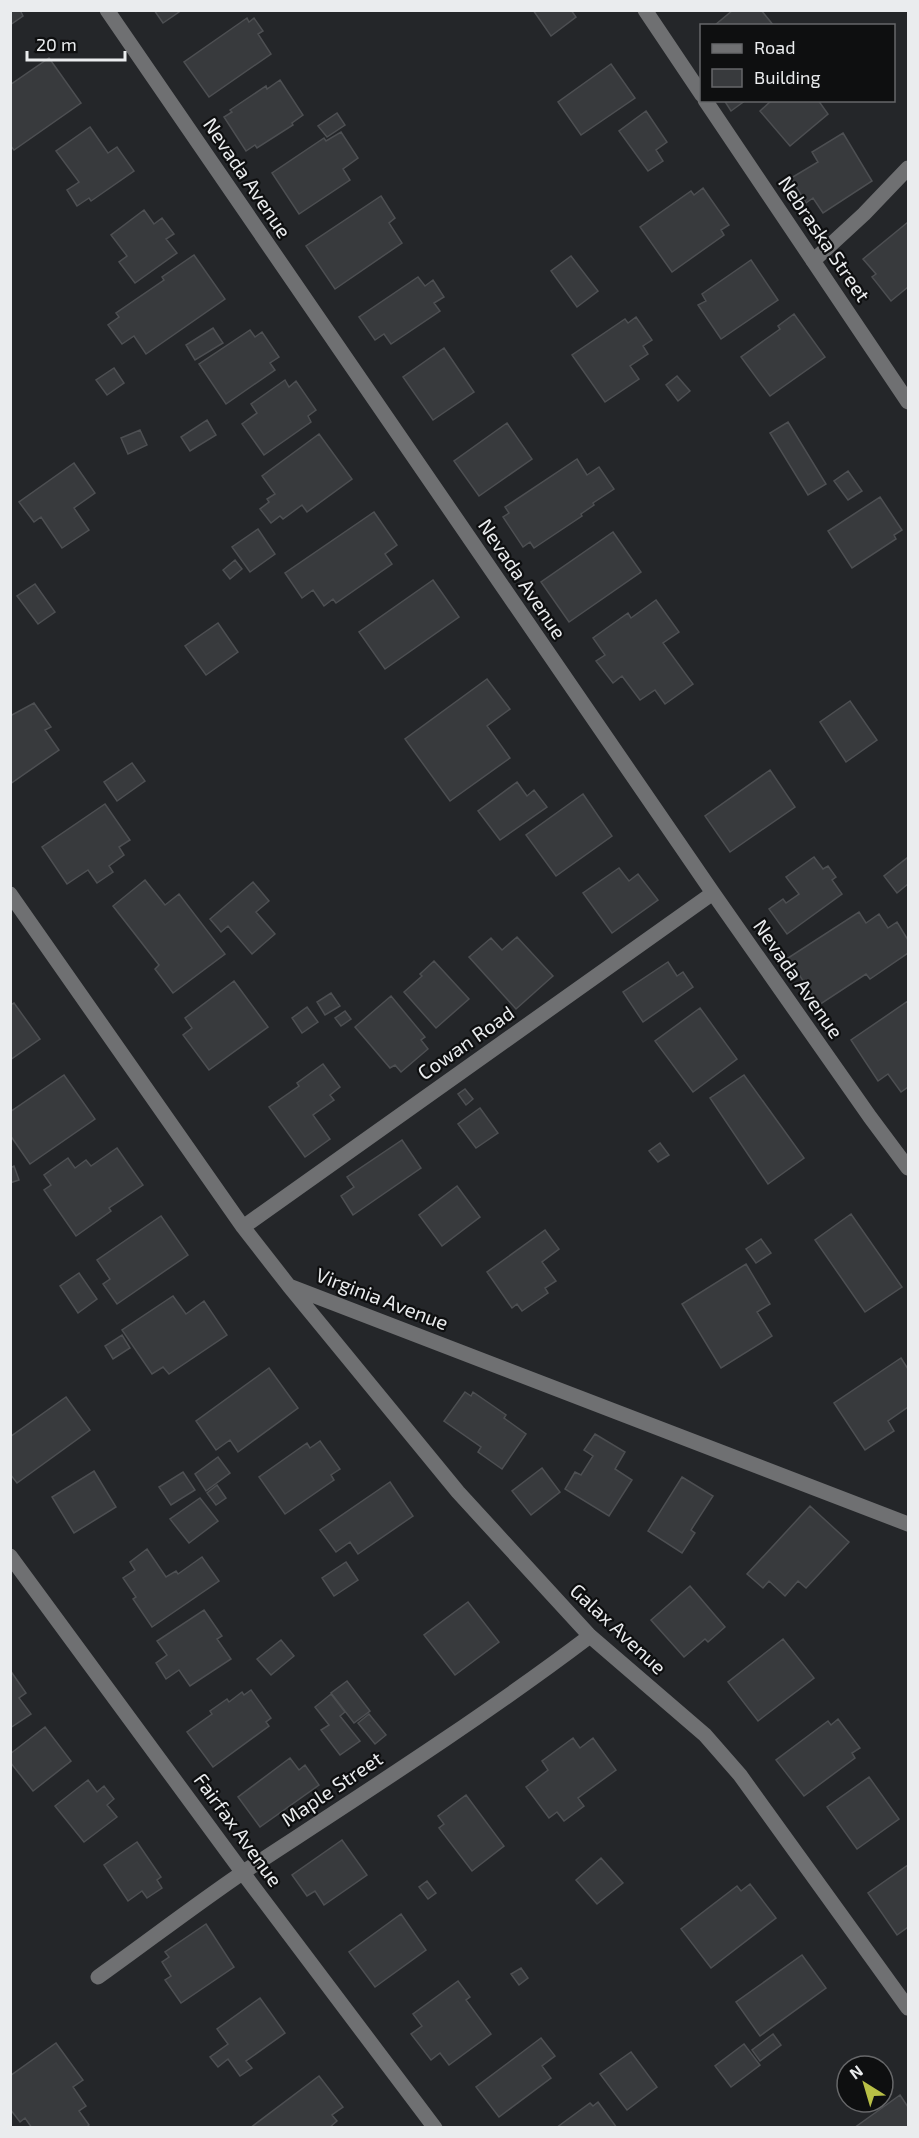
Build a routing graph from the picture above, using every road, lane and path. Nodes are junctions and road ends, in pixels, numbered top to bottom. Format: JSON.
{"nodes":[{"id":1,"x":106,"y":10,"type":"edge"},
{"id":2,"x":645,"y":10,"type":"edge"},
{"id":3,"x":700,"y":92,"type":"edge"},
{"id":4,"x":706,"y":102,"type":"edge"},
{"id":5,"x":909,"y":168,"type":"edge"},
{"id":6,"x":813,"y":261,"type":"junction"},
{"id":7,"x":909,"y":402,"type":"edge"},
{"id":8,"x":713,"y":893,"type":"junction"},
{"id":9,"x":10,"y":894,"type":"edge"},
{"id":10,"x":909,"y":1168,"type":"edge"},
{"id":11,"x":243,"y":1227,"type":"junction"},
{"id":12,"x":289,"y":1286,"type":"junction"},
{"id":13,"x":909,"y":1524,"type":"edge"},
{"id":14,"x":10,"y":1556,"type":"edge"},
{"id":15,"x":590,"y":1636,"type":"junction"},
{"id":16,"x":243,"y":1873,"type":"junction"},
{"id":17,"x":98,"y":1977,"type":"dead end"},
{"id":18,"x":909,"y":2008,"type":"edge"},
{"id":19,"x":435,"y":2127,"type":"edge"}],
"edges":[{"from":1,"to":8,"type":"street","name":"Nevada Avenue"},
{"from":2,"to":3,"type":"street"},
{"from":4,"to":6,"type":"street","name":"Nebraska Street"},
{"from":5,"to":6,"type":"street"},
{"from":6,"to":7,"type":"street","name":"Nebraska Street"},
{"from":8,"to":10,"type":"street","name":"Nevada Avenue"},
{"from":8,"to":11,"type":"street","name":"Cowan Road"},
{"from":9,"to":11,"type":"street","name":"Virginia Avenue"},
{"from":11,"to":12,"type":"street","name":"Virginia Avenue"},
{"from":12,"to":13,"type":"street","name":"Virginia Avenue"},
{"from":12,"to":15,"type":"street","name":"Galax Avenue"},
{"from":14,"to":16,"type":"street","name":"Fairfax Avenue"},
{"from":15,"to":16,"type":"street","name":"Maple Street"},
{"from":15,"to":18,"type":"street","name":"Galax Avenue"},
{"from":16,"to":17,"type":"street","name":"Maple Street"},
{"from":16,"to":19,"type":"street","name":"Fairfax Avenue"}]}
